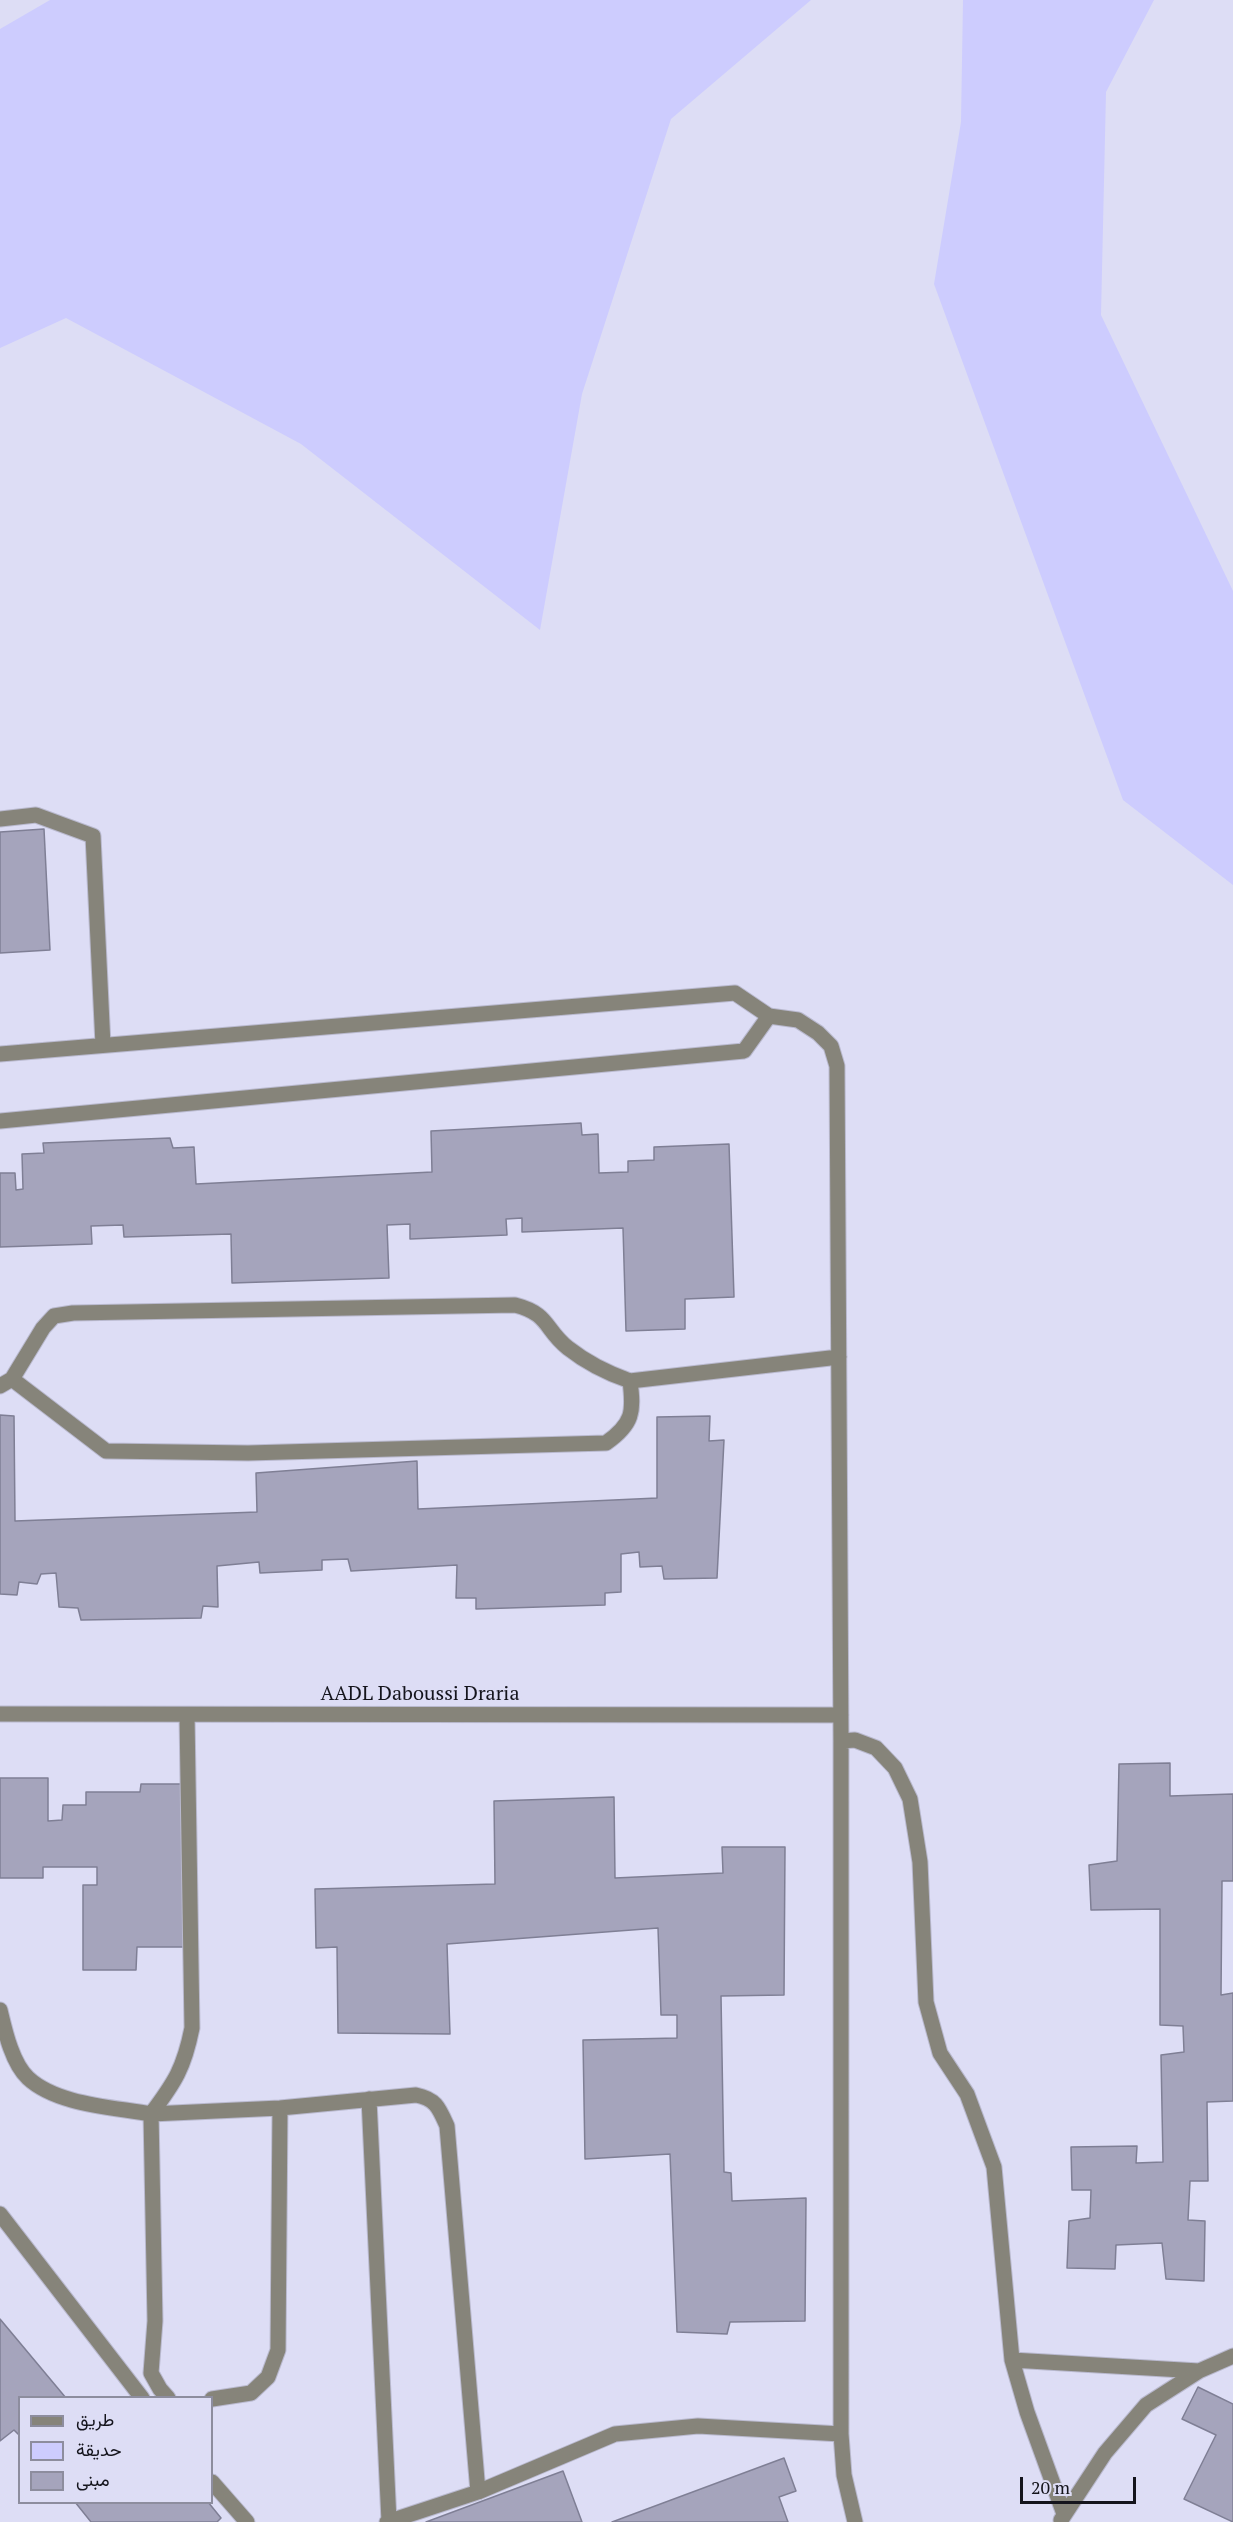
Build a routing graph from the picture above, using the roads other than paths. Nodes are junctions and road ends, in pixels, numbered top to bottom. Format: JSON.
{"nodes":[{"id":1,"x":0,"y":819,"type":"edge"},
{"id":2,"x":769,"y":1016,"type":"junction"},
{"id":3,"x":103,"y":1045,"type":"junction"},
{"id":4,"x":0,"y":1053,"type":"edge"},
{"id":5,"x":0,"y":1121,"type":"edge"},
{"id":6,"x":839,"y":1358,"type":"junction"},
{"id":7,"x":630,"y":1381,"type":"junction"},
{"id":8,"x":6,"y":1383,"type":"edge"},
{"id":9,"x":0,"y":1714,"type":"edge"},
{"id":10,"x":841,"y":1715,"type":"junction"},
{"id":11,"x":187,"y":1716,"type":"junction"},
{"id":12,"x":841,"y":1741,"type":"junction"},
{"id":13,"x":0,"y":2010,"type":"edge"},
{"id":14,"x":369,"y":2099,"type":"junction"},
{"id":15,"x":280,"y":2108,"type":"junction"},
{"id":16,"x":151,"y":2114,"type":"junction"},
{"id":17,"x":0,"y":2214,"type":"edge"},
{"id":18,"x":1233,"y":2356,"type":"edge"},
{"id":19,"x":1012,"y":2360,"type":"junction"},
{"id":20,"x":1199,"y":2371,"type":"junction"},
{"id":21,"x":151,"y":2373,"type":"junction"},
{"id":22,"x":131,"y":2384,"type":"junction"},
{"id":23,"x":141,"y":2396,"type":"edge"},
{"id":24,"x":167,"y":2396,"type":"edge"},
{"id":25,"x":213,"y":2399,"type":"edge"},
{"id":26,"x":841,"y":2434,"type":"junction"},
{"id":27,"x":213,"y":2482,"type":"edge"},
{"id":28,"x":478,"y":2492,"type":"junction"},
{"id":29,"x":1062,"y":2518,"type":"edge"},
{"id":30,"x":247,"y":2522,"type":"edge"},
{"id":31,"x":388,"y":2522,"type":"edge"},
{"id":32,"x":855,"y":2522,"type":"edge"}],
"edges":[{"from":1,"to":3,"type":"street"},
{"from":2,"to":3,"type":"street"},
{"from":2,"to":5,"type":"street"},
{"from":2,"to":6,"type":"street"},
{"from":3,"to":4,"type":"street"},
{"from":6,"to":7,"type":"street"},
{"from":6,"to":10,"type":"street"},
{"from":7,"to":8,"type":"street"},
{"from":7,"to":8,"type":"street"},
{"from":9,"to":11,"type":"street","name":"AADL Daboussi Draria"},
{"from":10,"to":11,"type":"street","name":"AADL Daboussi Draria"},
{"from":10,"to":12,"type":"street"},
{"from":11,"to":16,"type":"street"},
{"from":12,"to":19,"type":"street"},
{"from":12,"to":26,"type":"street"},
{"from":13,"to":16,"type":"street"},
{"from":14,"to":15,"type":"street"},
{"from":14,"to":28,"type":"street"},
{"from":14,"to":31,"type":"street"},
{"from":15,"to":16,"type":"street"},
{"from":15,"to":25,"type":"street"},
{"from":16,"to":21,"type":"street"},
{"from":17,"to":22,"type":"street"},
{"from":18,"to":20,"type":"street"},
{"from":19,"to":20,"type":"street"},
{"from":19,"to":29,"type":"street"},
{"from":20,"to":29,"type":"street"},
{"from":21,"to":22,"type":"street"},
{"from":21,"to":24,"type":"street"},
{"from":22,"to":23,"type":"street"},
{"from":26,"to":28,"type":"street"},
{"from":26,"to":32,"type":"street"},
{"from":27,"to":30,"type":"street"},
{"from":28,"to":31,"type":"street"}]}
